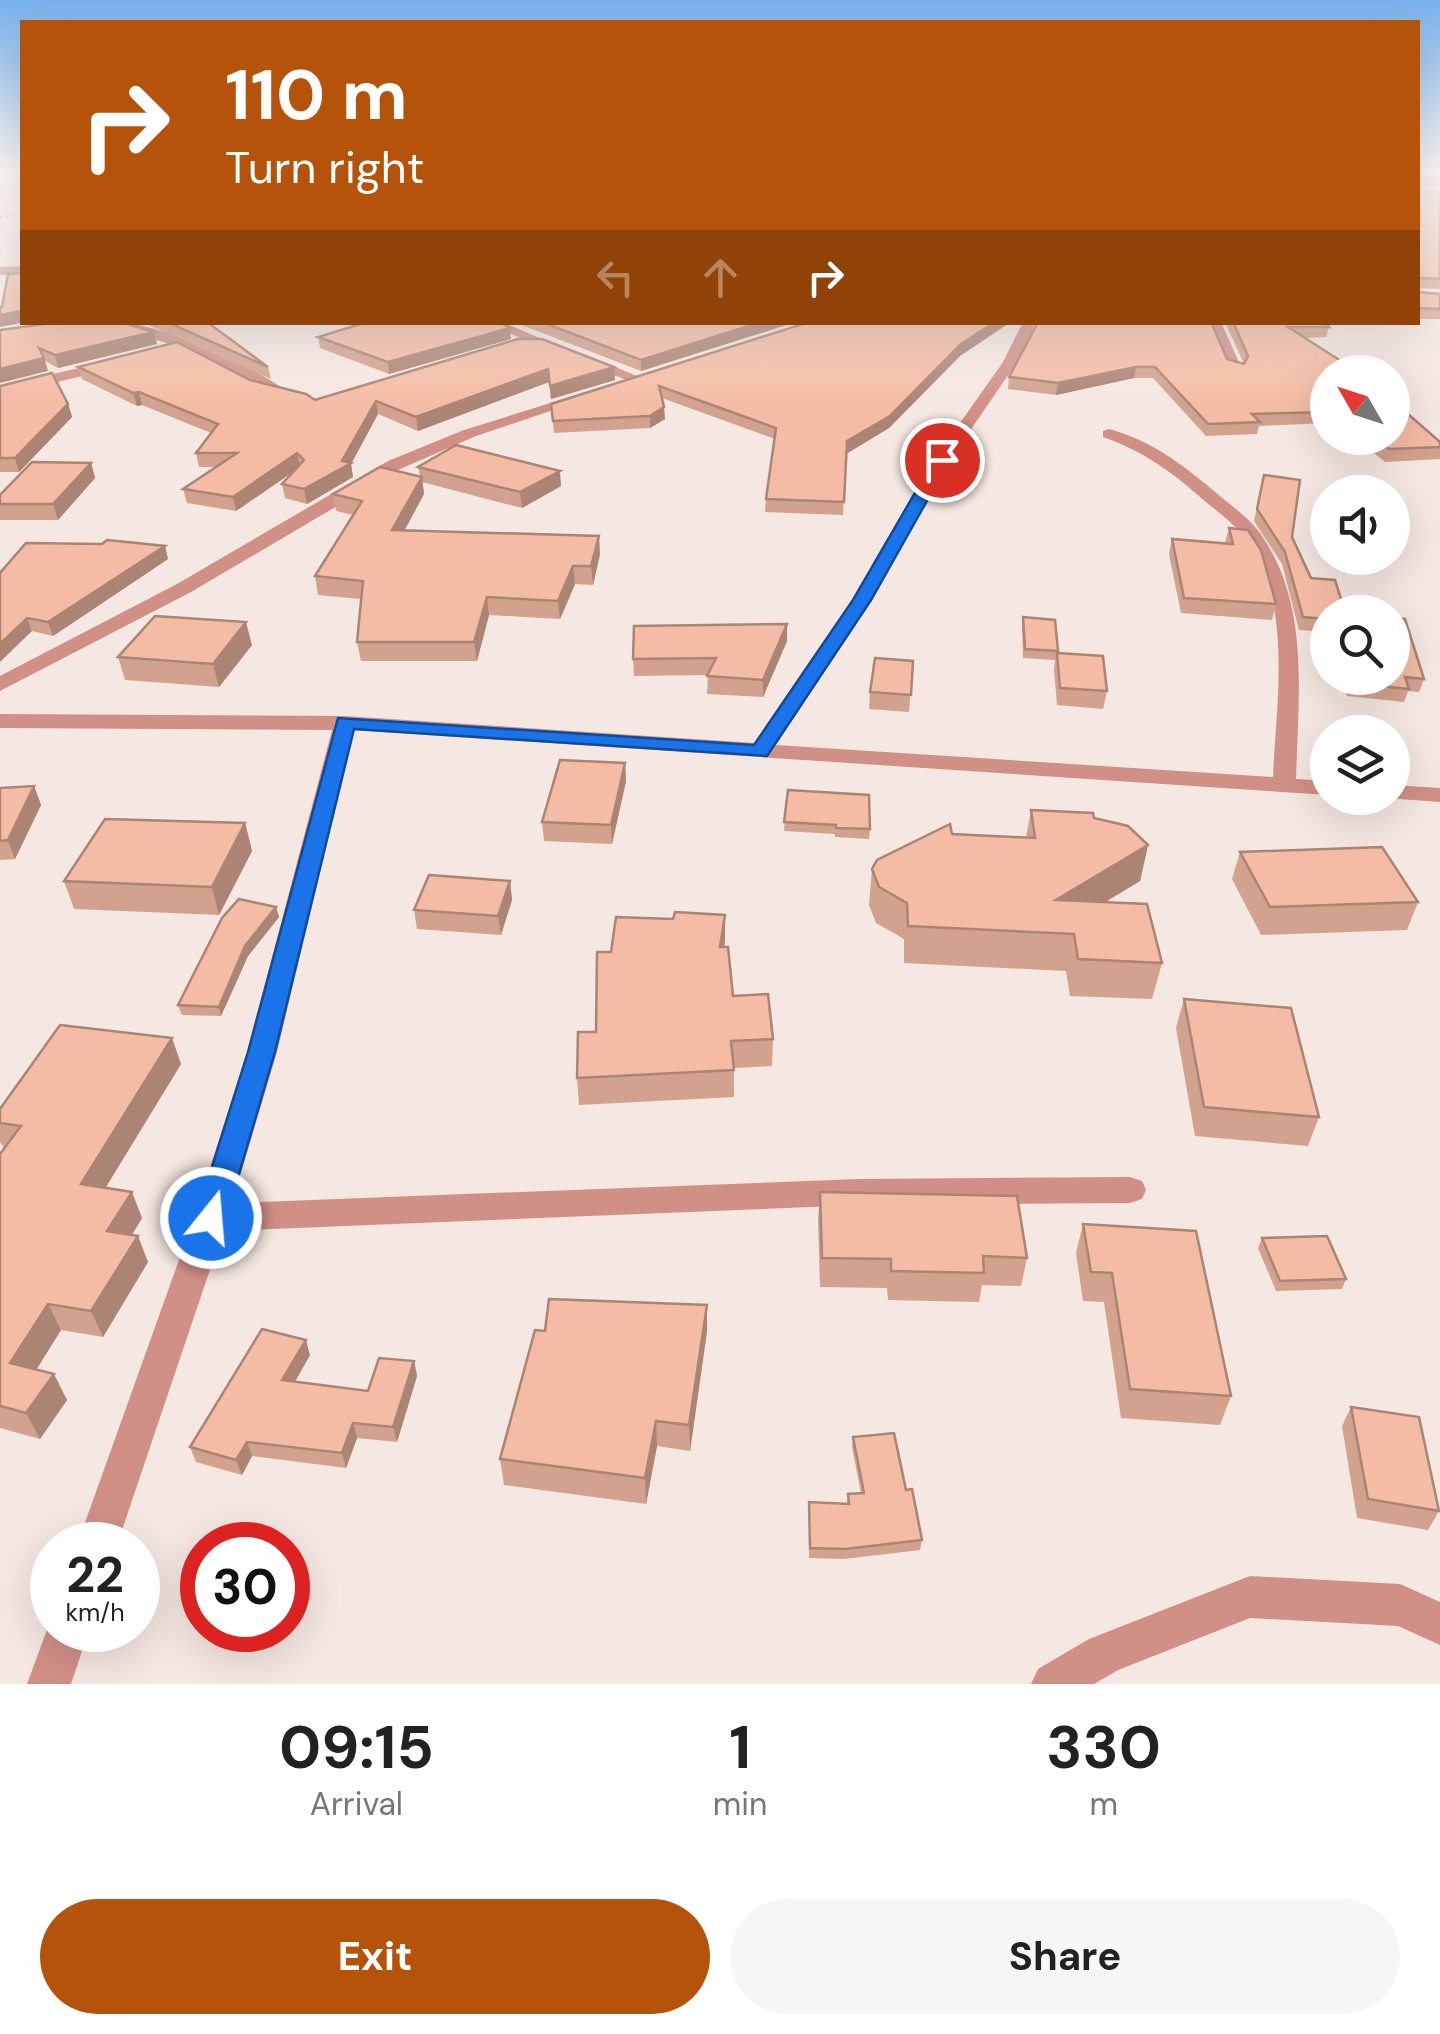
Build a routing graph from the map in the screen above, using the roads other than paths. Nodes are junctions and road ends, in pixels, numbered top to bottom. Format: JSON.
{"nodes":[{"id":1,"x":498,"y":325,"type":"edge"},
{"id":2,"x":1028,"y":325,"type":"edge"},
{"id":3,"x":1215,"y":325,"type":"edge"},
{"id":4,"x":140,"y":326,"type":"edge"},
{"id":5,"x":546,"y":344,"type":"junction"},
{"id":6,"x":182,"y":346,"type":"junction"},
{"id":7,"x":502,"y":348,"type":"edge"},
{"id":8,"x":165,"y":350,"type":"edge"},
{"id":9,"x":131,"y":360,"type":"edge"},
{"id":10,"x":1235,"y":369,"type":"edge"},
{"id":11,"x":0,"y":392,"type":"edge"},
{"id":12,"x":300,"y":401,"type":"edge"},
{"id":13,"x":1110,"y":434,"type":"dead end"},
{"id":14,"x":0,"y":684,"type":"edge"},
{"id":15,"x":0,"y":722,"type":"edge"},
{"id":16,"x":345,"y":723,"type":"junction"},
{"id":17,"x":760,"y":752,"type":"junction"},
{"id":18,"x":1284,"y":786,"type":"junction"},
{"id":19,"x":1310,"y":787,"type":"edge"},
{"id":20,"x":1410,"y":793,"type":"edge"},
{"id":21,"x":1440,"y":795,"type":"edge"},
{"id":22,"x":1130,"y":1190,"type":"dead end"},
{"id":23,"x":211,"y":1218,"type":"junction"},
{"id":24,"x":106,"y":1522,"type":"edge"},
{"id":25,"x":1440,"y":1624,"type":"edge"},
{"id":26,"x":60,"y":1652,"type":"edge"},
{"id":27,"x":49,"y":1684,"type":"edge"},
{"id":28,"x":1053,"y":1684,"type":"edge"}],
"edges":[{"from":1,"to":5,"type":"street"},
{"from":2,"to":17,"type":"street"},
{"from":3,"to":10,"type":"street"},
{"from":4,"to":6,"type":"street"},
{"from":5,"to":7,"type":"street"},
{"from":5,"to":14,"type":"street"},
{"from":6,"to":8,"type":"street"},
{"from":6,"to":12,"type":"street"},
{"from":9,"to":11,"type":"street"},
{"from":13,"to":18,"type":"street"},
{"from":15,"to":16,"type":"street"},
{"from":16,"to":17,"type":"street"},
{"from":16,"to":23,"type":"street"},
{"from":17,"to":18,"type":"street"},
{"from":18,"to":19,"type":"street"},
{"from":20,"to":21,"type":"street"},
{"from":22,"to":23,"type":"street"},
{"from":23,"to":24,"type":"street"},
{"from":25,"to":28,"type":"street"},
{"from":26,"to":27,"type":"street"}]}
